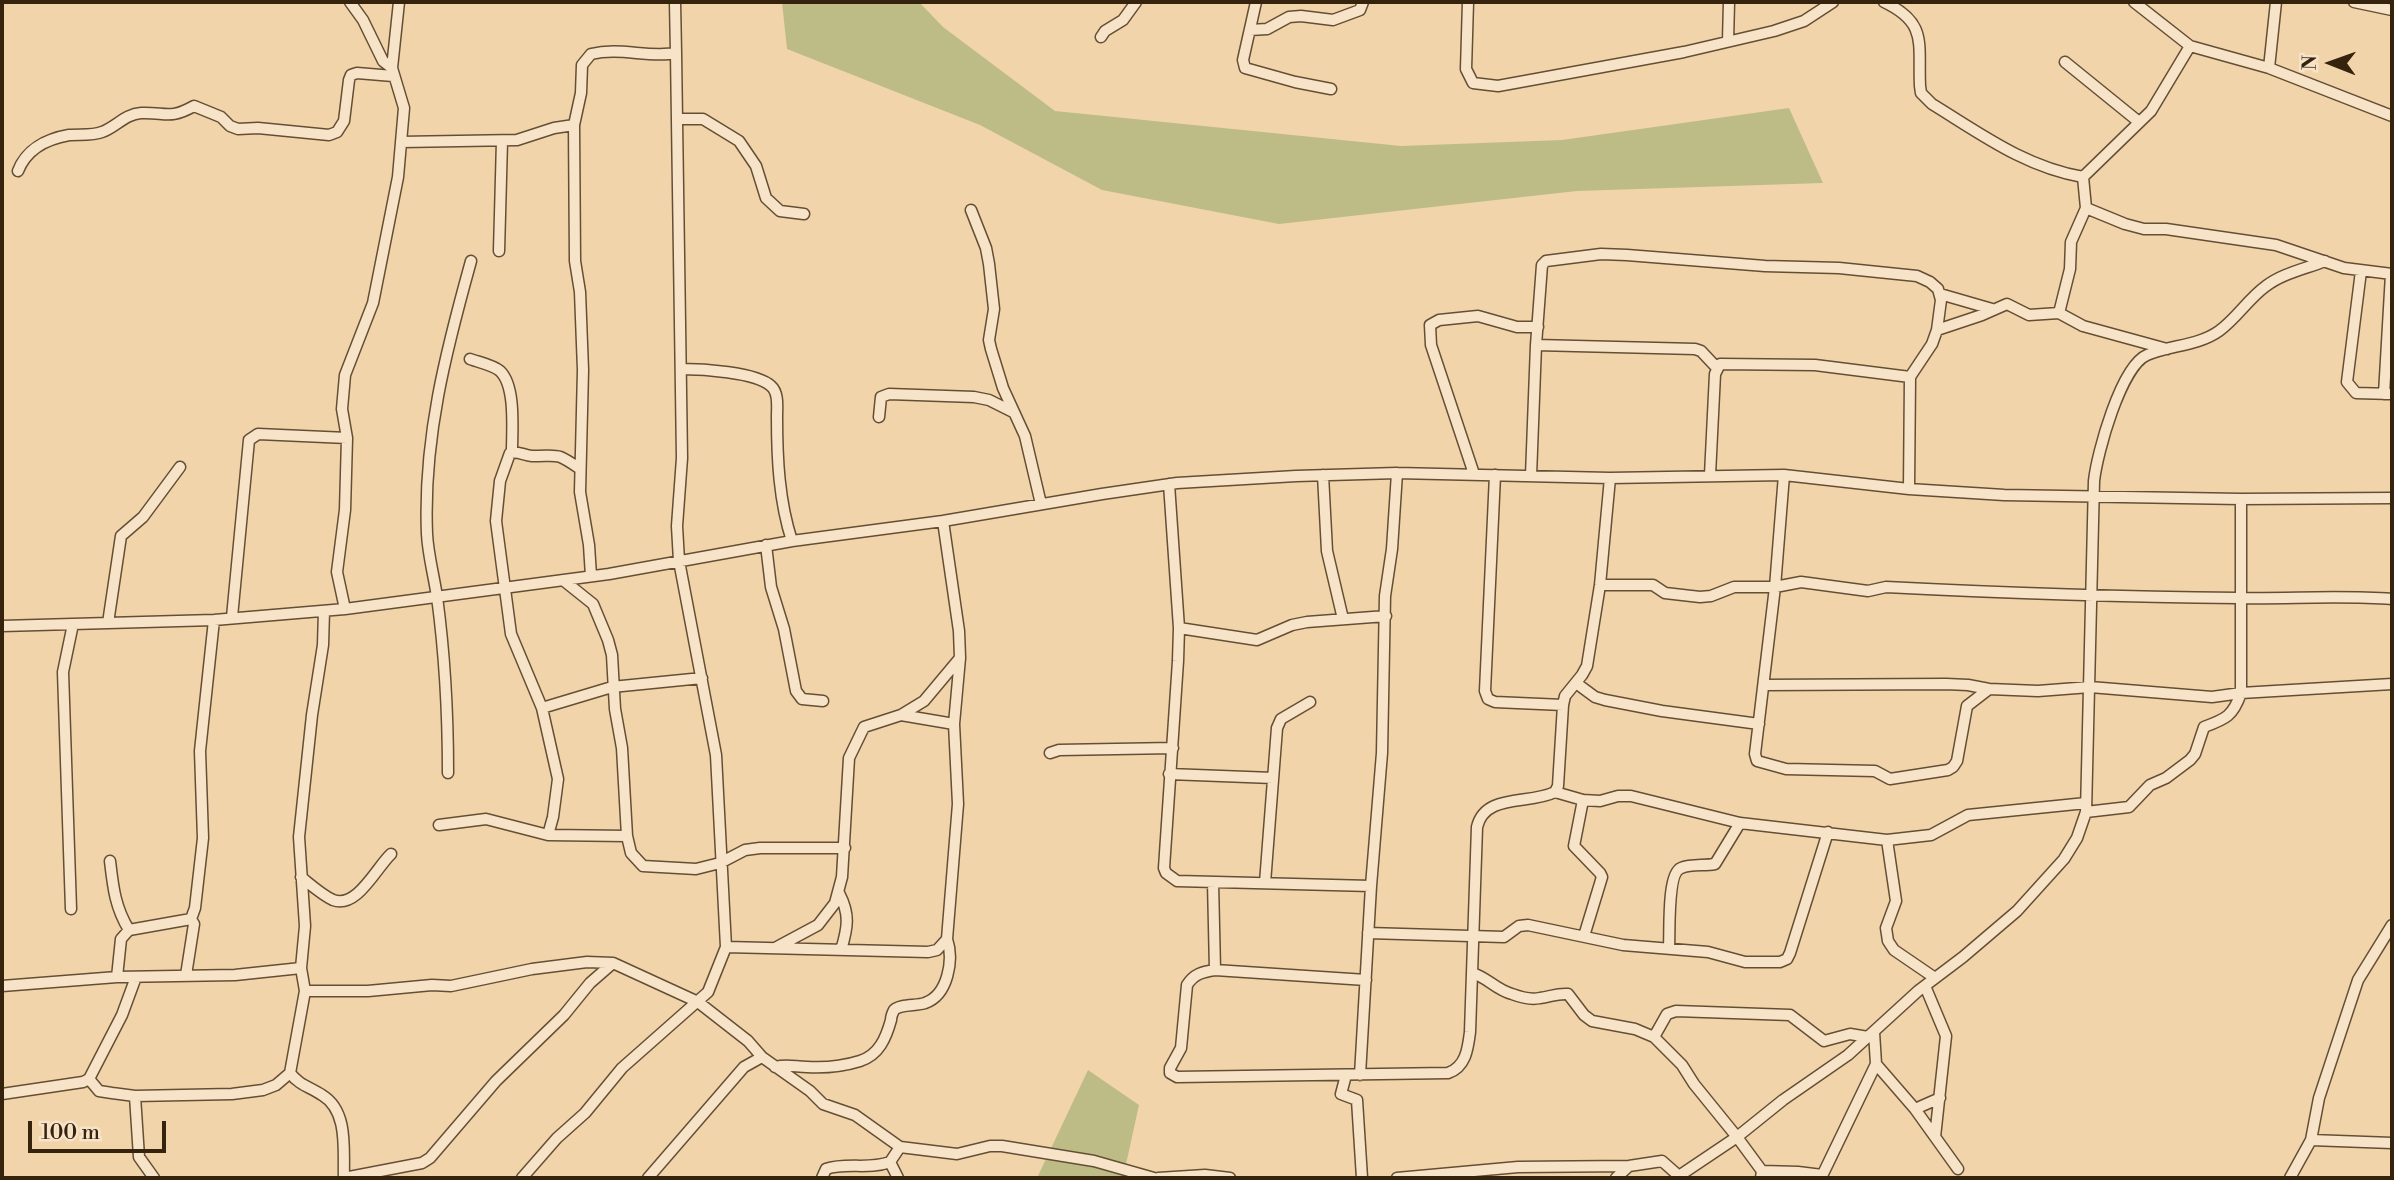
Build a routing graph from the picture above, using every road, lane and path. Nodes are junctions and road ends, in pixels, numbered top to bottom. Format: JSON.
{"nodes":[{"id":1,"x":350,"y":2,"type":"edge"},
{"id":2,"x":399,"y":2,"type":"edge"},
{"id":3,"x":675,"y":2,"type":"edge"},
{"id":4,"x":1136,"y":2,"type":"edge"},
{"id":5,"x":1256,"y":2,"type":"edge"},
{"id":6,"x":1363,"y":2,"type":"edge"},
{"id":7,"x":1468,"y":2,"type":"edge"},
{"id":8,"x":1729,"y":2,"type":"edge"},
{"id":9,"x":1833,"y":2,"type":"edge"},
{"id":10,"x":1884,"y":2,"type":"edge"},
{"id":11,"x":1908,"y":2,"type":"edge"},
{"id":12,"x":2134,"y":2,"type":"edge"},
{"id":13,"x":2276,"y":2,"type":"edge"},
{"id":14,"x":2354,"y":2,"type":"edge"},
{"id":15,"x":1899,"y":9,"type":"junction"},
{"id":16,"x":2392,"y":10,"type":"edge"},
{"id":17,"x":1250,"y":30,"type":"junction"},
{"id":18,"x":1101,"y":37,"type":"dead end"},
{"id":19,"x":1728,"y":41,"type":"junction"},
{"id":20,"x":2190,"y":46,"type":"junction"},
{"id":21,"x":677,"y":52,"type":"junction"},
{"id":22,"x":2065,"y":62,"type":"dead end"},
{"id":23,"x":2269,"y":68,"type":"junction"},
{"id":24,"x":393,"y":72,"type":"junction"},
{"id":25,"x":1331,"y":89,"type":"dead end"},
{"id":26,"x":2392,"y":116,"type":"edge"},
{"id":27,"x":677,"y":119,"type":"junction"},
{"id":28,"x":2139,"y":122,"type":"junction"},
{"id":29,"x":574,"y":125,"type":"junction"},
{"id":30,"x":502,"y":141,"type":"junction"},
{"id":31,"x":401,"y":142,"type":"junction"},
{"id":32,"x":18,"y":172,"type":"dead end"},
{"id":33,"x":2083,"y":177,"type":"junction"},
{"id":34,"x":2086,"y":208,"type":"junction"},
{"id":35,"x":971,"y":210,"type":"dead end"},
{"id":36,"x":804,"y":214,"type":"dead end"},
{"id":37,"x":499,"y":251,"type":"dead end"},
{"id":38,"x":471,"y":261,"type":"dead end"},
{"id":39,"x":2325,"y":261,"type":"junction"},
{"id":40,"x":2361,"y":271,"type":"junction"},
{"id":41,"x":2392,"y":274,"type":"edge"},
{"id":42,"x":1940,"y":294,"type":"junction"},
{"id":43,"x":1992,"y":309,"type":"junction"},
{"id":44,"x":2059,"y":313,"type":"junction"},
{"id":45,"x":1538,"y":327,"type":"junction"},
{"id":46,"x":1937,"y":330,"type":"junction"},
{"id":47,"x":1536,"y":345,"type":"junction"},
{"id":48,"x":2167,"y":349,"type":"junction"},
{"id":49,"x":470,"y":359,"type":"dead end"},
{"id":50,"x":1717,"y":368,"type":"junction"},
{"id":51,"x":681,"y":369,"type":"junction"},
{"id":52,"x":1910,"y":377,"type":"junction"},
{"id":53,"x":2388,"y":394,"type":"edge"},
{"id":54,"x":1013,"y":412,"type":"junction"},
{"id":55,"x":878,"y":417,"type":"dead end"},
{"id":56,"x":347,"y":438,"type":"junction"},
{"id":57,"x":512,"y":451,"type":"junction"},
{"id":58,"x":180,"y":467,"type":"dead end"},
{"id":59,"x":579,"y":468,"type":"junction"},
{"id":60,"x":1397,"y":473,"type":"junction"},
{"id":61,"x":1474,"y":474,"type":"junction"},
{"id":62,"x":1323,"y":475,"type":"junction"},
{"id":63,"x":1495,"y":475,"type":"junction"},
{"id":64,"x":1710,"y":475,"type":"junction"},
{"id":65,"x":1784,"y":475,"type":"junction"},
{"id":66,"x":1531,"y":476,"type":"junction"},
{"id":67,"x":1610,"y":478,"type":"junction"},
{"id":68,"x":1169,"y":484,"type":"junction"},
{"id":69,"x":1909,"y":489,"type":"junction"},
{"id":70,"x":2094,"y":495,"type":"junction"},
{"id":71,"x":2392,"y":498,"type":"edge"},
{"id":72,"x":2241,"y":499,"type":"junction"},
{"id":73,"x":1041,"y":504,"type":"junction"},
{"id":74,"x":943,"y":521,"type":"junction"},
{"id":75,"x":792,"y":541,"type":"junction"},
{"id":76,"x":766,"y":545,"type":"junction"},
{"id":77,"x":679,"y":561,"type":"junction"},
{"id":78,"x":592,"y":576,"type":"junction"},
{"id":79,"x":563,"y":579,"type":"junction"},
{"id":80,"x":1601,"y":585,"type":"junction"},
{"id":81,"x":505,"y":587,"type":"junction"},
{"id":82,"x":1775,"y":587,"type":"junction"},
{"id":83,"x":437,"y":596,"type":"junction"},
{"id":84,"x":2091,"y":596,"type":"junction"},
{"id":85,"x":2242,"y":598,"type":"junction"},
{"id":86,"x":2392,"y":598,"type":"edge"},
{"id":87,"x":345,"y":609,"type":"junction"},
{"id":88,"x":324,"y":611,"type":"junction"},
{"id":89,"x":1386,"y":616,"type":"junction"},
{"id":90,"x":232,"y":617,"type":"junction"},
{"id":91,"x":1343,"y":618,"type":"junction"},
{"id":92,"x":214,"y":620,"type":"junction"},
{"id":93,"x":108,"y":623,"type":"junction"},
{"id":94,"x":73,"y":624,"type":"junction"},
{"id":95,"x":2,"y":626,"type":"edge"},
{"id":96,"x":1179,"y":628,"type":"junction"},
{"id":97,"x":960,"y":658,"type":"junction"},
{"id":98,"x":702,"y":678,"type":"junction"},
{"id":99,"x":1576,"y":683,"type":"junction"},
{"id":100,"x":2392,"y":684,"type":"edge"},
{"id":101,"x":1764,"y":685,"type":"junction"},
{"id":102,"x":612,"y":687,"type":"junction"},
{"id":103,"x":2090,"y":687,"type":"junction"},
{"id":104,"x":1989,"y":690,"type":"junction"},
{"id":105,"x":2241,"y":693,"type":"junction"},
{"id":106,"x":822,"y":701,"type":"dead end"},
{"id":107,"x":1310,"y":702,"type":"dead end"},
{"id":108,"x":1563,"y":705,"type":"junction"},
{"id":109,"x":542,"y":708,"type":"junction"},
{"id":110,"x":901,"y":715,"type":"junction"},
{"id":111,"x":954,"y":724,"type":"junction"},
{"id":112,"x":1759,"y":724,"type":"junction"},
{"id":113,"x":1173,"y":748,"type":"junction"},
{"id":114,"x":1050,"y":753,"type":"dead end"},
{"id":115,"x":447,"y":772,"type":"dead end"},
{"id":116,"x":1169,"y":774,"type":"junction"},
{"id":117,"x":1273,"y":778,"type":"junction"},
{"id":118,"x":1555,"y":792,"type":"junction"},
{"id":119,"x":1583,"y":800,"type":"junction"},
{"id":120,"x":2086,"y":808,"type":"junction"},
{"id":121,"x":1740,"y":823,"type":"junction"},
{"id":122,"x":439,"y":825,"type":"dead end"},
{"id":123,"x":1828,"y":832,"type":"junction"},
{"id":124,"x":548,"y":835,"type":"junction"},
{"id":125,"x":628,"y":836,"type":"junction"},
{"id":126,"x":1887,"y":840,"type":"junction"},
{"id":127,"x":845,"y":848,"type":"junction"},
{"id":128,"x":391,"y":854,"type":"dead end"},
{"id":129,"x":110,"y":861,"type":"dead end"},
{"id":130,"x":720,"y":863,"type":"junction"},
{"id":131,"x":301,"y":877,"type":"junction"},
{"id":132,"x":1213,"y":882,"type":"junction"},
{"id":133,"x":1265,"y":883,"type":"junction"},
{"id":134,"x":1371,"y":886,"type":"junction"},
{"id":135,"x":839,"y":893,"type":"junction"},
{"id":136,"x":71,"y":909,"type":"dead end"},
{"id":137,"x":191,"y":919,"type":"junction"},
{"id":138,"x":2392,"y":925,"type":"edge"},
{"id":139,"x":129,"y":930,"type":"junction"},
{"id":140,"x":1368,"y":933,"type":"junction"},
{"id":141,"x":1584,"y":936,"type":"junction"},
{"id":142,"x":1473,"y":937,"type":"junction"},
{"id":143,"x":947,"y":939,"type":"junction"},
{"id":144,"x":726,"y":947,"type":"junction"},
{"id":145,"x":1669,"y":947,"type":"junction"},
{"id":146,"x":773,"y":948,"type":"junction"},
{"id":147,"x":841,"y":950,"type":"junction"},
{"id":148,"x":613,"y":963,"type":"junction"},
{"id":149,"x":301,"y":968,"type":"junction"},
{"id":150,"x":1215,"y":970,"type":"junction"},
{"id":151,"x":1472,"y":973,"type":"junction"},
{"id":152,"x":186,"y":975,"type":"junction"},
{"id":153,"x":136,"y":976,"type":"junction"},
{"id":154,"x":117,"y":977,"type":"junction"},
{"id":155,"x":1935,"y":978,"type":"junction"},
{"id":156,"x":1366,"y":980,"type":"junction"},
{"id":157,"x":2,"y":985,"type":"edge"},
{"id":158,"x":1925,"y":986,"type":"junction"},
{"id":159,"x":305,"y":991,"type":"junction"},
{"id":160,"x":698,"y":1002,"type":"junction"},
{"id":161,"x":1871,"y":1035,"type":"junction"},
{"id":162,"x":1654,"y":1037,"type":"junction"},
{"id":163,"x":762,"y":1056,"type":"junction"},
{"id":164,"x":1877,"y":1064,"type":"junction"},
{"id":165,"x":775,"y":1067,"type":"junction"},
{"id":166,"x":290,"y":1073,"type":"junction"},
{"id":167,"x":1360,"y":1074,"type":"junction"},
{"id":168,"x":1346,"y":1075,"type":"junction"},
{"id":169,"x":89,"y":1079,"type":"junction"},
{"id":170,"x":2,"y":1094,"type":"edge"},
{"id":171,"x":135,"y":1096,"type":"junction"},
{"id":172,"x":1940,"y":1098,"type":"junction"},
{"id":173,"x":1915,"y":1109,"type":"junction"},
{"id":174,"x":1935,"y":1137,"type":"junction"},
{"id":175,"x":1737,"y":1138,"type":"junction"},
{"id":176,"x":2311,"y":1140,"type":"junction"},
{"id":177,"x":2392,"y":1143,"type":"edge"},
{"id":178,"x":900,"y":1147,"type":"junction"},
{"id":179,"x":890,"y":1162,"type":"junction"},
{"id":180,"x":1556,"y":1166,"type":"junction"},
{"id":181,"x":1629,"y":1166,"type":"junction"},
{"id":182,"x":1958,"y":1169,"type":"dead end"},
{"id":183,"x":1761,"y":1175,"type":"edge"},
{"id":184,"x":1679,"y":1177,"type":"edge"},
{"id":185,"x":1821,"y":1177,"type":"edge"},
{"id":186,"x":154,"y":1178,"type":"edge"},
{"id":187,"x":344,"y":1178,"type":"edge"},
{"id":188,"x":522,"y":1178,"type":"edge"},
{"id":189,"x":648,"y":1178,"type":"edge"},
{"id":190,"x":822,"y":1178,"type":"edge"},
{"id":191,"x":898,"y":1178,"type":"edge"},
{"id":192,"x":1156,"y":1178,"type":"edge"},
{"id":193,"x":1230,"y":1178,"type":"edge"},
{"id":194,"x":1362,"y":1178,"type":"edge"},
{"id":195,"x":1397,"y":1178,"type":"edge"},
{"id":196,"x":1556,"y":1178,"type":"edge"},
{"id":197,"x":1616,"y":1178,"type":"edge"},
{"id":198,"x":2290,"y":1178,"type":"edge"}],
"edges":[{"from":1,"to":24,"type":"street"},
{"from":2,"to":24,"type":"street"},
{"from":3,"to":21,"type":"street"},
{"from":4,"to":18,"type":"street"},
{"from":5,"to":17,"type":"street"},
{"from":6,"to":17,"type":"street"},
{"from":7,"to":19,"type":"street"},
{"from":8,"to":19,"type":"street"},
{"from":9,"to":19,"type":"street"},
{"from":10,"to":15,"type":"street"},
{"from":11,"to":15,"type":"street"},
{"from":12,"to":20,"type":"street"},
{"from":13,"to":23,"type":"street"},
{"from":14,"to":16,"type":"street"},
{"from":15,"to":33,"type":"street"},
{"from":17,"to":25,"type":"street"},
{"from":20,"to":23,"type":"street"},
{"from":20,"to":28,"type":"street"},
{"from":21,"to":27,"type":"street"},
{"from":21,"to":29,"type":"street"},
{"from":22,"to":28,"type":"street"},
{"from":23,"to":26,"type":"street"},
{"from":24,"to":31,"type":"street"},
{"from":24,"to":32,"type":"street"},
{"from":27,"to":36,"type":"street"},
{"from":27,"to":51,"type":"street"},
{"from":28,"to":33,"type":"street"},
{"from":29,"to":30,"type":"street"},
{"from":29,"to":59,"type":"street"},
{"from":30,"to":31,"type":"street"},
{"from":30,"to":37,"type":"street"},
{"from":31,"to":56,"type":"street"},
{"from":33,"to":34,"type":"street"},
{"from":34,"to":39,"type":"street"},
{"from":34,"to":44,"type":"street"},
{"from":35,"to":54,"type":"street"},
{"from":38,"to":83,"type":"street"},
{"from":39,"to":40,"type":"street"},
{"from":39,"to":48,"type":"street"},
{"from":40,"to":41,"type":"street"},
{"from":40,"to":53,"type":"street"},
{"from":41,"to":53,"type":"street"},
{"from":42,"to":43,"type":"street"},
{"from":42,"to":45,"type":"street"},
{"from":42,"to":46,"type":"street"},
{"from":43,"to":44,"type":"street"},
{"from":43,"to":46,"type":"street"},
{"from":44,"to":48,"type":"street"},
{"from":45,"to":47,"type":"street"},
{"from":45,"to":61,"type":"street"},
{"from":46,"to":52,"type":"street"},
{"from":47,"to":50,"type":"street"},
{"from":47,"to":66,"type":"street"},
{"from":48,"to":70,"type":"street"},
{"from":49,"to":57,"type":"street"},
{"from":50,"to":52,"type":"street"},
{"from":50,"to":64,"type":"street"},
{"from":51,"to":75,"type":"street"},
{"from":51,"to":77,"type":"street"},
{"from":52,"to":69,"type":"street"},
{"from":54,"to":55,"type":"street"},
{"from":54,"to":73,"type":"street"},
{"from":56,"to":87,"type":"street"},
{"from":56,"to":90,"type":"street"},
{"from":57,"to":59,"type":"street"},
{"from":57,"to":81,"type":"street"},
{"from":58,"to":93,"type":"street"},
{"from":59,"to":78,"type":"street"},
{"from":60,"to":61,"type":"street"},
{"from":60,"to":62,"type":"street"},
{"from":60,"to":89,"type":"street"},
{"from":61,"to":63,"type":"street"},
{"from":62,"to":68,"type":"street"},
{"from":62,"to":91,"type":"street"},
{"from":63,"to":66,"type":"street"},
{"from":63,"to":108,"type":"street"},
{"from":64,"to":65,"type":"street"},
{"from":64,"to":67,"type":"street"},
{"from":65,"to":69,"type":"street"},
{"from":65,"to":82,"type":"street"},
{"from":66,"to":67,"type":"street"},
{"from":67,"to":80,"type":"street"},
{"from":68,"to":73,"type":"street"},
{"from":68,"to":96,"type":"street"},
{"from":69,"to":70,"type":"street"},
{"from":70,"to":72,"type":"street"},
{"from":70,"to":84,"type":"street"},
{"from":71,"to":72,"type":"street"},
{"from":72,"to":85,"type":"street"},
{"from":73,"to":74,"type":"street"},
{"from":74,"to":75,"type":"street"},
{"from":74,"to":97,"type":"street"},
{"from":75,"to":76,"type":"street"},
{"from":76,"to":77,"type":"street"},
{"from":76,"to":106,"type":"street"},
{"from":77,"to":78,"type":"street"},
{"from":77,"to":98,"type":"street"},
{"from":78,"to":79,"type":"street"},
{"from":79,"to":81,"type":"street"},
{"from":79,"to":102,"type":"street"},
{"from":80,"to":82,"type":"street"},
{"from":80,"to":99,"type":"street"},
{"from":81,"to":83,"type":"street"},
{"from":81,"to":109,"type":"street"},
{"from":82,"to":84,"type":"street"},
{"from":82,"to":101,"type":"street"},
{"from":83,"to":87,"type":"street"},
{"from":83,"to":115,"type":"street"},
{"from":84,"to":85,"type":"street"},
{"from":84,"to":103,"type":"street"},
{"from":85,"to":86,"type":"street"},
{"from":85,"to":105,"type":"street"},
{"from":87,"to":88,"type":"street"},
{"from":88,"to":90,"type":"street"},
{"from":88,"to":131,"type":"street"},
{"from":89,"to":91,"type":"street"},
{"from":89,"to":134,"type":"street"},
{"from":90,"to":92,"type":"street"},
{"from":91,"to":96,"type":"street"},
{"from":92,"to":93,"type":"street"},
{"from":92,"to":137,"type":"street"},
{"from":93,"to":94,"type":"street"},
{"from":94,"to":95,"type":"street"},
{"from":94,"to":136,"type":"street"},
{"from":96,"to":113,"type":"street"},
{"from":97,"to":110,"type":"street"},
{"from":97,"to":111,"type":"street"},
{"from":98,"to":102,"type":"street"},
{"from":98,"to":130,"type":"street"},
{"from":99,"to":108,"type":"street"},
{"from":99,"to":112,"type":"street"},
{"from":100,"to":105,"type":"street"},
{"from":101,"to":104,"type":"street"},
{"from":101,"to":112,"type":"street"},
{"from":102,"to":109,"type":"street"},
{"from":102,"to":125,"type":"street"},
{"from":103,"to":104,"type":"street"},
{"from":103,"to":105,"type":"street"},
{"from":103,"to":120,"type":"street"},
{"from":104,"to":112,"type":"street"},
{"from":105,"to":120,"type":"street"},
{"from":107,"to":117,"type":"street"},
{"from":108,"to":118,"type":"street"},
{"from":109,"to":124,"type":"street"},
{"from":110,"to":111,"type":"street"},
{"from":110,"to":127,"type":"street"},
{"from":111,"to":143,"type":"street"},
{"from":113,"to":114,"type":"street"},
{"from":113,"to":116,"type":"street"},
{"from":116,"to":117,"type":"street"},
{"from":116,"to":132,"type":"street"},
{"from":117,"to":133,"type":"street"},
{"from":118,"to":119,"type":"street"},
{"from":118,"to":142,"type":"street"},
{"from":119,"to":121,"type":"street"},
{"from":119,"to":141,"type":"street"},
{"from":120,"to":126,"type":"street"},
{"from":120,"to":155,"type":"street"},
{"from":121,"to":123,"type":"street"},
{"from":121,"to":145,"type":"street"},
{"from":122,"to":124,"type":"street"},
{"from":123,"to":126,"type":"street"},
{"from":123,"to":145,"type":"street"},
{"from":124,"to":125,"type":"street"},
{"from":125,"to":130,"type":"street"},
{"from":126,"to":155,"type":"street"},
{"from":127,"to":130,"type":"street"},
{"from":127,"to":135,"type":"street"},
{"from":128,"to":131,"type":"street"},
{"from":129,"to":139,"type":"street"},
{"from":130,"to":144,"type":"street"},
{"from":131,"to":149,"type":"street"},
{"from":132,"to":133,"type":"street"},
{"from":132,"to":150,"type":"street"},
{"from":133,"to":134,"type":"street"},
{"from":134,"to":140,"type":"street"},
{"from":135,"to":146,"type":"street"},
{"from":135,"to":147,"type":"street"},
{"from":137,"to":139,"type":"street"},
{"from":137,"to":152,"type":"street"},
{"from":138,"to":176,"type":"street"},
{"from":139,"to":154,"type":"street"},
{"from":140,"to":142,"type":"street"},
{"from":140,"to":156,"type":"street"},
{"from":141,"to":142,"type":"street"},
{"from":141,"to":145,"type":"street"},
{"from":142,"to":151,"type":"street"},
{"from":143,"to":147,"type":"street"},
{"from":143,"to":165,"type":"street"},
{"from":144,"to":146,"type":"street"},
{"from":144,"to":160,"type":"street"},
{"from":146,"to":147,"type":"street"},
{"from":148,"to":159,"type":"street"},
{"from":148,"to":160,"type":"street"},
{"from":148,"to":187,"type":"street"},
{"from":149,"to":152,"type":"street"},
{"from":149,"to":159,"type":"street"},
{"from":150,"to":156,"type":"street"},
{"from":150,"to":168,"type":"street"},
{"from":151,"to":162,"type":"street"},
{"from":151,"to":167,"type":"street"},
{"from":152,"to":153,"type":"street"},
{"from":153,"to":154,"type":"street"},
{"from":153,"to":169,"type":"street"},
{"from":154,"to":157,"type":"street"},
{"from":155,"to":158,"type":"street"},
{"from":156,"to":167,"type":"street"},
{"from":158,"to":161,"type":"street"},
{"from":158,"to":172,"type":"street"},
{"from":159,"to":166,"type":"street"},
{"from":160,"to":163,"type":"street"},
{"from":160,"to":188,"type":"street"},
{"from":161,"to":162,"type":"street"},
{"from":161,"to":164,"type":"street"},
{"from":161,"to":175,"type":"street"},
{"from":162,"to":175,"type":"street"},
{"from":163,"to":165,"type":"street"},
{"from":163,"to":189,"type":"street"},
{"from":164,"to":173,"type":"street"},
{"from":164,"to":185,"type":"street"},
{"from":165,"to":178,"type":"street"},
{"from":166,"to":171,"type":"street"},
{"from":166,"to":187,"type":"street"},
{"from":167,"to":168,"type":"street"},
{"from":168,"to":194,"type":"street"},
{"from":169,"to":170,"type":"street"},
{"from":169,"to":171,"type":"street"},
{"from":171,"to":186,"type":"street"},
{"from":172,"to":173,"type":"street"},
{"from":172,"to":174,"type":"street"},
{"from":173,"to":174,"type":"street"},
{"from":174,"to":182,"type":"street"},
{"from":175,"to":183,"type":"street"},
{"from":175,"to":184,"type":"street"},
{"from":176,"to":177,"type":"street"},
{"from":176,"to":198,"type":"street"},
{"from":178,"to":179,"type":"street"},
{"from":178,"to":192,"type":"street"},
{"from":179,"to":190,"type":"street"},
{"from":179,"to":191,"type":"street"},
{"from":180,"to":181,"type":"street"},
{"from":180,"to":195,"type":"street"},
{"from":180,"to":196,"type":"street"},
{"from":181,"to":184,"type":"street"},
{"from":181,"to":197,"type":"street"},
{"from":183,"to":185,"type":"street"},
{"from":192,"to":193,"type":"street"}]}
